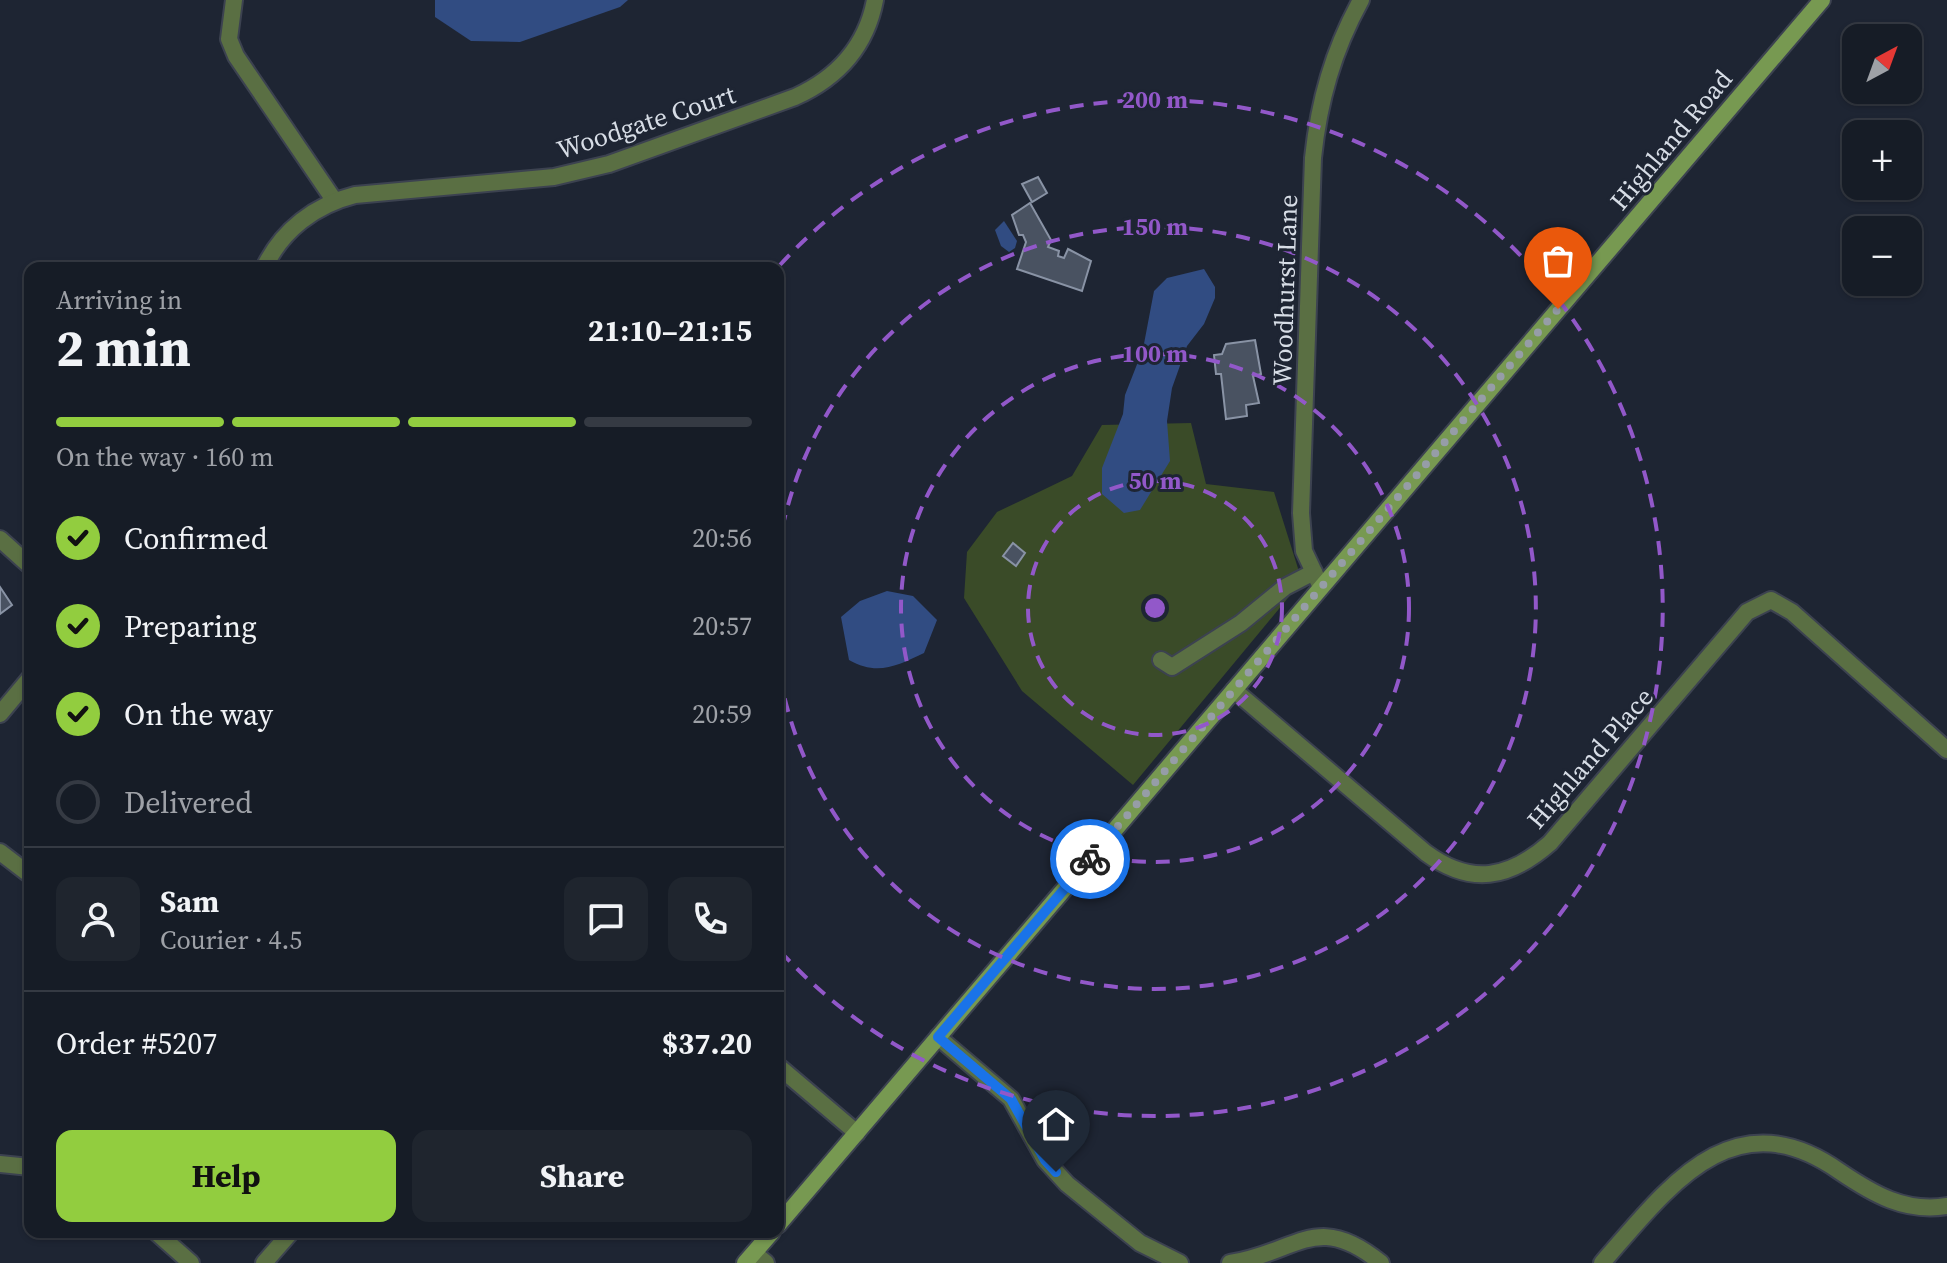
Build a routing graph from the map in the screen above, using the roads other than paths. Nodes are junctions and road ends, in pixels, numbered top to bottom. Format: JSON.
{"nodes":[{"id":1,"x":234,"y":0,"type":"edge"},
{"id":2,"x":1361,"y":0,"type":"edge"},
{"id":3,"x":1822,"y":0,"type":"edge"},
{"id":4,"x":875,"y":1,"type":"edge"},
{"id":5,"x":334,"y":200,"type":"junction"},
{"id":6,"x":268,"y":262,"type":"edge"},
{"id":7,"x":0,"y":539,"type":"edge"},
{"id":8,"x":24,"y":561,"type":"edge"},
{"id":9,"x":1318,"y":580,"type":"junction"},
{"id":10,"x":1161,"y":660,"type":"dead end"},
{"id":11,"x":24,"y":685,"type":"edge"},
{"id":12,"x":1234,"y":690,"type":"junction"},
{"id":13,"x":0,"y":714,"type":"edge"},
{"id":14,"x":1947,"y":750,"type":"edge"},
{"id":15,"x":0,"y":852,"type":"edge"},
{"id":16,"x":24,"y":870,"type":"edge"},
{"id":17,"x":938,"y":1037,"type":"junction"},
{"id":18,"x":784,"y":1071,"type":"edge"},
{"id":19,"x":857,"y":1133,"type":"junction"},
{"id":20,"x":0,"y":1164,"type":"edge"},
{"id":21,"x":24,"y":1166,"type":"edge"},
{"id":22,"x":1947,"y":1206,"type":"edge"},
{"id":23,"x":784,"y":1218,"type":"edge"},
{"id":24,"x":163,"y":1238,"type":"edge"},
{"id":25,"x":286,"y":1238,"type":"edge"},
{"id":26,"x":768,"y":1238,"type":"edge"},
{"id":27,"x":755,"y":1260,"type":"edge"},
{"id":28,"x":191,"y":1263,"type":"edge"},
{"id":29,"x":264,"y":1263,"type":"edge"},
{"id":30,"x":1180,"y":1263,"type":"edge"},
{"id":31,"x":1230,"y":1263,"type":"edge"},
{"id":32,"x":1381,"y":1263,"type":"edge"},
{"id":33,"x":1602,"y":1263,"type":"edge"}],
"edges":[{"from":1,"to":5,"type":"street"},
{"from":2,"to":9,"type":"street","name":"Woodhurst Lane"},
{"from":3,"to":9,"type":"street","name":"Highland Road"},
{"from":4,"to":5,"type":"street","name":"Woodgate Court"},
{"from":5,"to":6,"type":"street"},
{"from":7,"to":8,"type":"street"},
{"from":9,"to":10,"type":"street"},
{"from":9,"to":12,"type":"street","name":"Highland Road"},
{"from":11,"to":13,"type":"street"},
{"from":12,"to":14,"type":"street","name":"Highland Place"},
{"from":12,"to":17,"type":"street","name":"Highland Road"},
{"from":15,"to":16,"type":"street"},
{"from":17,"to":19,"type":"street","name":"Highland Road"},
{"from":17,"to":30,"type":"street"},
{"from":18,"to":19,"type":"street"},
{"from":19,"to":23,"type":"street","name":"Highland Road"},
{"from":20,"to":21,"type":"street"},
{"from":22,"to":33,"type":"street"},
{"from":24,"to":28,"type":"street"},
{"from":25,"to":29,"type":"street"},
{"from":26,"to":27,"type":"street"},
{"from":31,"to":32,"type":"street"}]}
